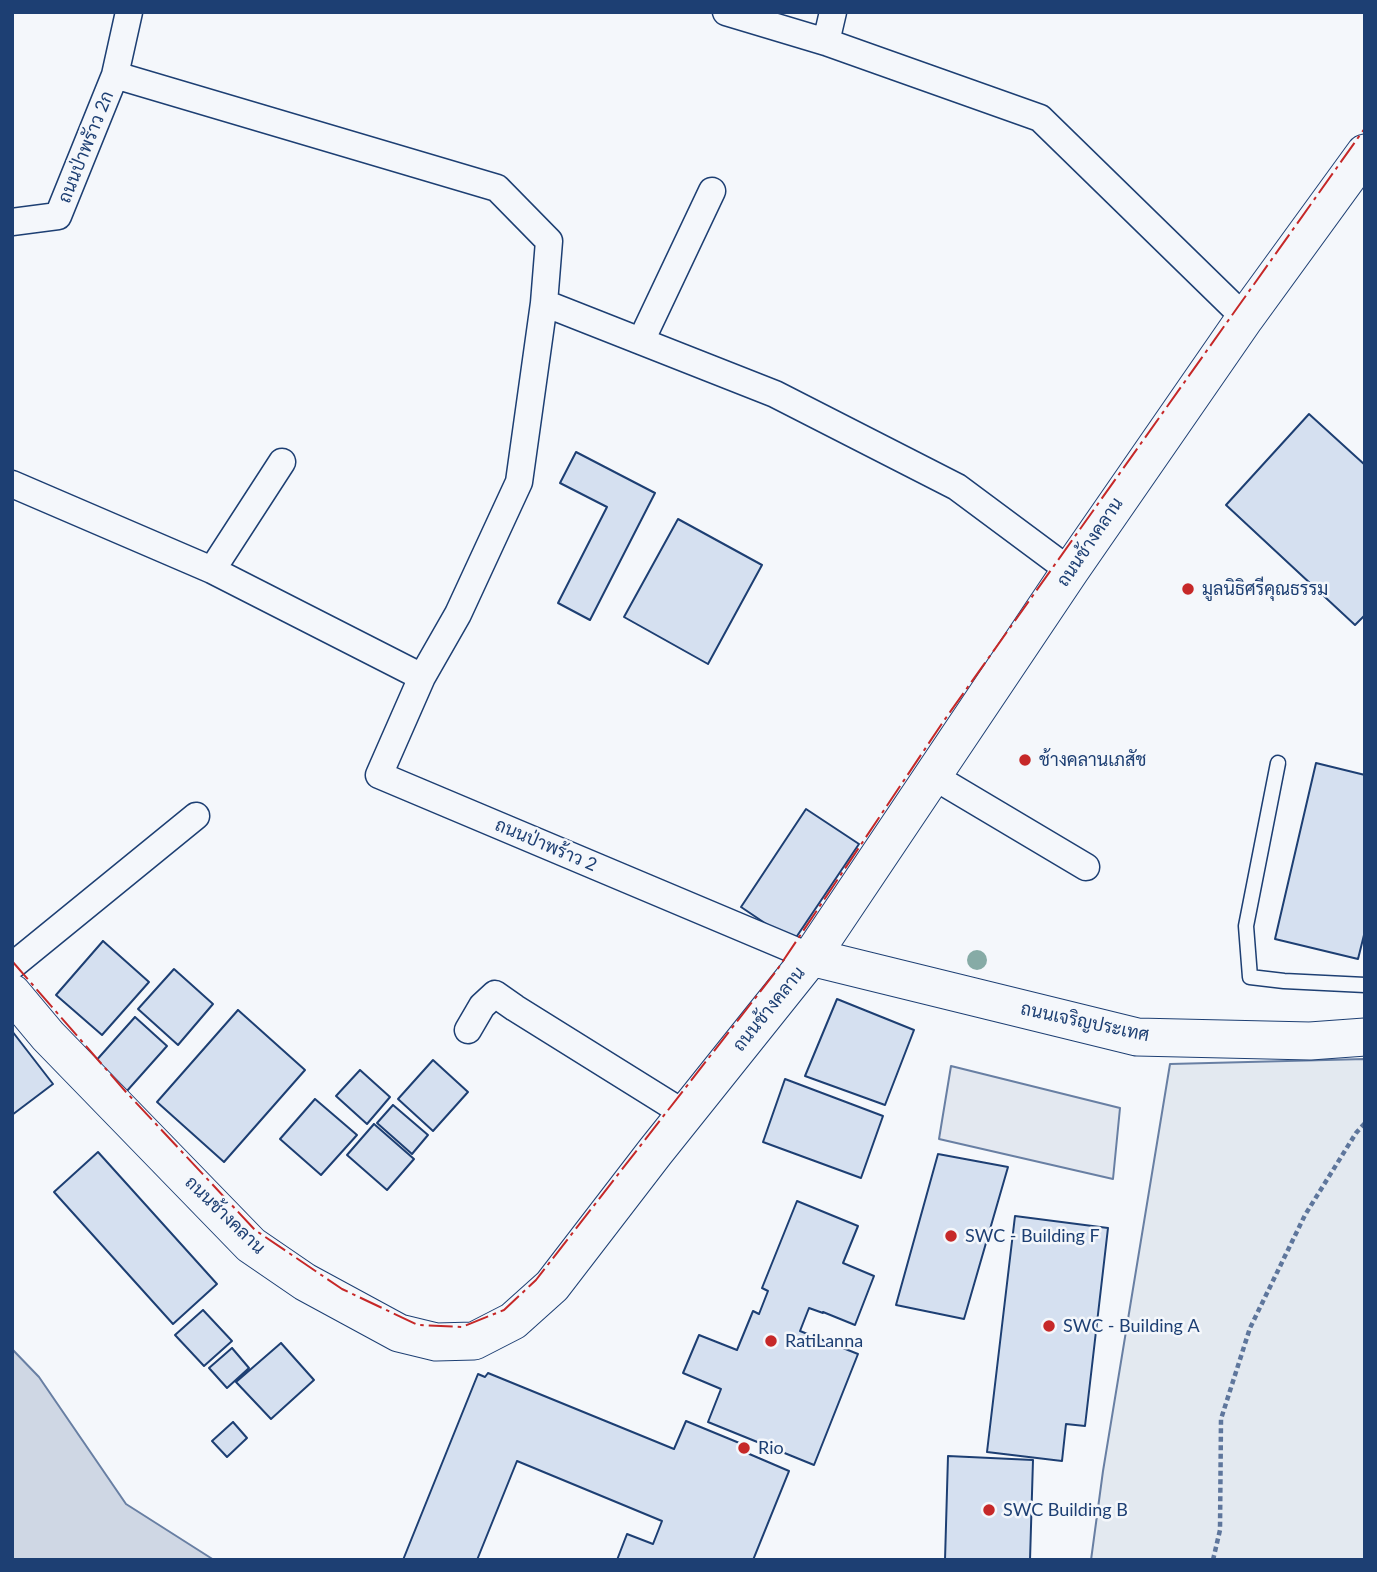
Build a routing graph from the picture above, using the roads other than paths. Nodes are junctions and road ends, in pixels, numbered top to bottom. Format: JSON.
{"nodes":[{"id":1,"x":129,"y":12,"type":"edge"},
{"id":2,"x":726,"y":12,"type":"edge"},
{"id":3,"x":833,"y":12,"type":"edge"},
{"id":4,"x":826,"y":41,"type":"junction"},
{"id":5,"x":115,"y":75,"type":"junction"},
{"id":6,"x":1365,"y":153,"type":"edge"},
{"id":7,"x":712,"y":191,"type":"dead end"},
{"id":8,"x":12,"y":222,"type":"edge"},
{"id":9,"x":544,"y":303,"type":"junction"},
{"id":10,"x":1245,"y":318,"type":"junction"},
{"id":11,"x":640,"y":341,"type":"junction"},
{"id":12,"x":282,"y":462,"type":"dead end"},
{"id":13,"x":12,"y":484,"type":"edge"},
{"id":14,"x":212,"y":570,"type":"junction"},
{"id":15,"x":1070,"y":571,"type":"junction"},
{"id":16,"x":422,"y":677,"type":"junction"},
{"id":17,"x":1278,"y":763,"type":"dead end"},
{"id":18,"x":933,"y":776,"type":"junction"},
{"id":19,"x":197,"y":816,"type":"dead end"},
{"id":20,"x":1086,"y":867,"type":"dead end"},
{"id":21,"x":811,"y":957,"type":"junction"},
{"id":22,"x":12,"y":966,"type":"edge"},
{"id":23,"x":1365,"y":985,"type":"edge"},
{"id":24,"x":12,"y":993,"type":"edge"},
{"id":25,"x":468,"y":1030,"type":"dead end"},
{"id":26,"x":1365,"y":1037,"type":"edge"},
{"id":27,"x":685,"y":1114,"type":"junction"}],
"edges":[{"from":1,"to":5,"type":"street"},
{"from":2,"to":4,"type":"street"},
{"from":3,"to":4,"type":"street"},
{"from":4,"to":10,"type":"street"},
{"from":5,"to":8,"type":"street","name":"ถนนป่าพรัาว 2ก"},
{"from":5,"to":9,"type":"street"},
{"from":6,"to":10,"type":"street","name":"ถนนช้างคลาน"},
{"from":7,"to":11,"type":"street"},
{"from":9,"to":11,"type":"street"},
{"from":9,"to":16,"type":"street"},
{"from":10,"to":15,"type":"street","name":"ถนนช้างคลาน"},
{"from":11,"to":15,"type":"street"},
{"from":12,"to":14,"type":"street"},
{"from":13,"to":14,"type":"street"},
{"from":14,"to":16,"type":"street"},
{"from":15,"to":18,"type":"street","name":"ถนนช้างคลาน"},
{"from":16,"to":21,"type":"street","name":"ถนนป่าพร้าว 2"},
{"from":17,"to":23,"type":"lane"},
{"from":18,"to":20,"type":"street"},
{"from":18,"to":21,"type":"street","name":"ถนนช้างคลาน"},
{"from":19,"to":22,"type":"street"},
{"from":21,"to":26,"type":"street","name":"ถนนเจริญประเทศ"},
{"from":21,"to":27,"type":"street","name":"ถนนช้างคลาน"},
{"from":24,"to":27,"type":"street","name":"ถนนช้างคลาน"},
{"from":25,"to":27,"type":"street"}]}
